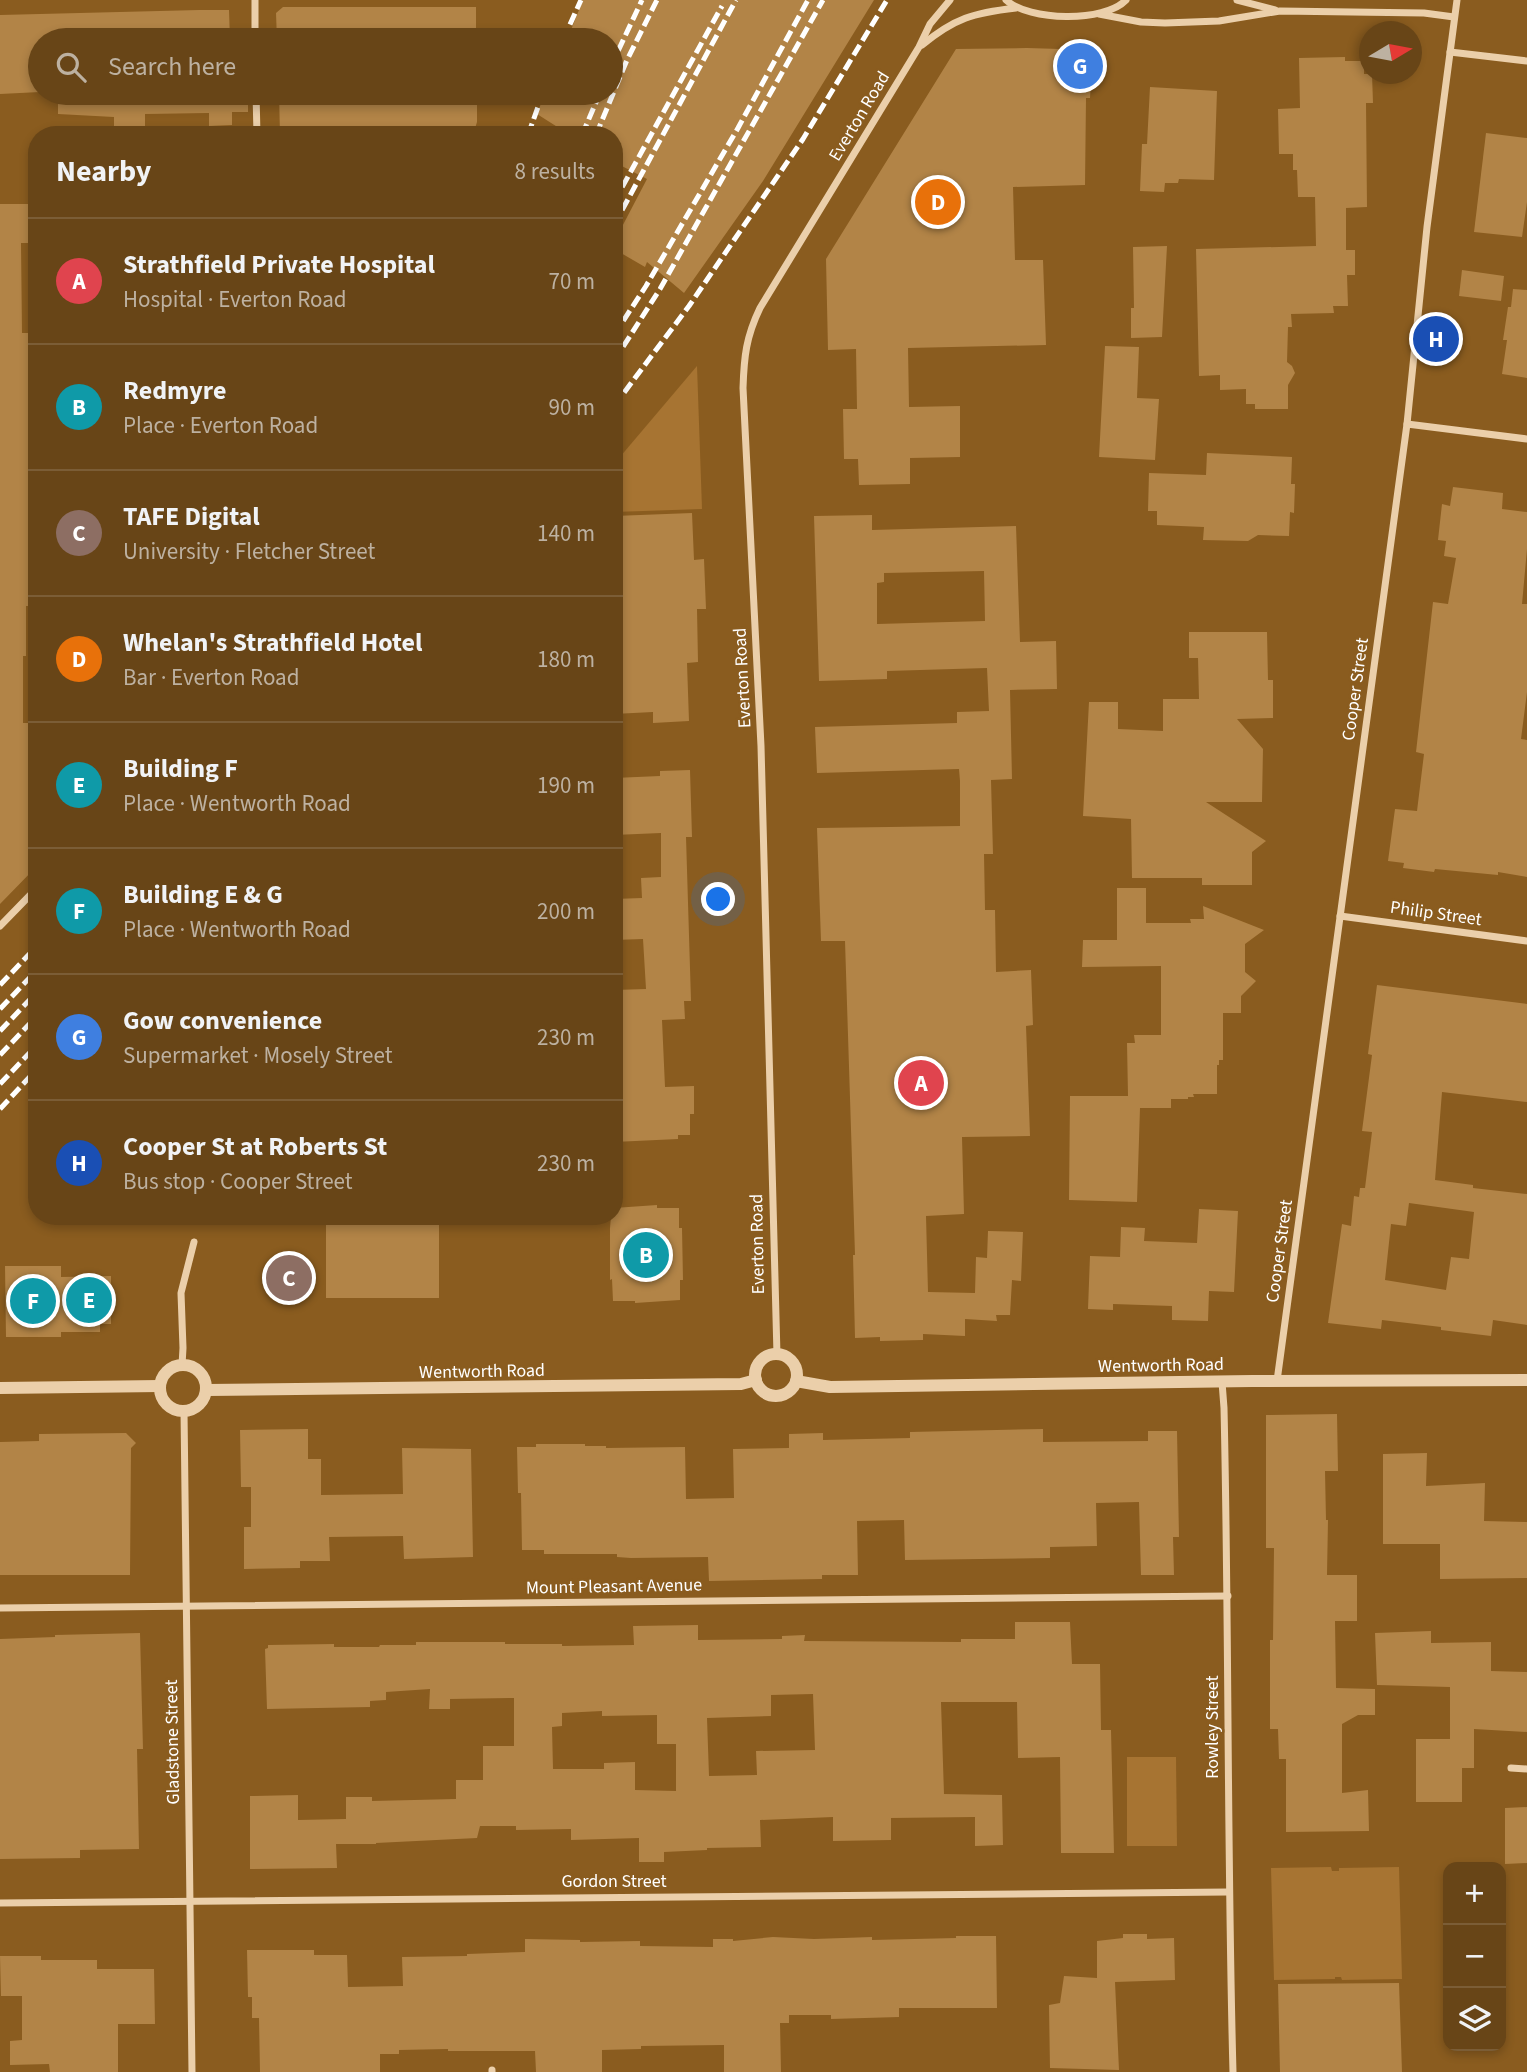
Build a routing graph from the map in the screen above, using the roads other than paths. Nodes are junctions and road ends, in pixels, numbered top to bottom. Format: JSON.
{"nodes":[{"id":1,"x":255,"y":0,"type":"edge"},
{"id":2,"x":950,"y":0,"type":"edge"},
{"id":3,"x":1006,"y":0,"type":"edge"},
{"id":4,"x":1126,"y":0,"type":"edge"},
{"id":5,"x":1237,"y":0,"type":"edge"},
{"id":6,"x":1457,"y":0,"type":"edge"},
{"id":7,"x":1016,"y":8,"type":"junction"},
{"id":8,"x":1279,"y":11,"type":"junction"},
{"id":9,"x":1100,"y":15,"type":"junction"},
{"id":10,"x":1454,"y":17,"type":"junction"},
{"id":11,"x":255,"y":28,"type":"edge"},
{"id":12,"x":919,"y":47,"type":"junction"},
{"id":13,"x":1450,"y":52,"type":"junction"},
{"id":14,"x":1527,"y":61,"type":"edge"},
{"id":15,"x":256,"y":105,"type":"edge"},
{"id":16,"x":257,"y":126,"type":"edge"},
{"id":17,"x":1407,"y":424,"type":"junction"},
{"id":18,"x":1527,"y":439,"type":"edge"},
{"id":19,"x":28,"y":897,"type":"edge"},
{"id":20,"x":1340,"y":916,"type":"junction"},
{"id":21,"x":0,"y":926,"type":"edge"},
{"id":22,"x":1527,"y":941,"type":"edge"},
{"id":23,"x":194,"y":1242,"type":"dead end"},
{"id":24,"x":777,"y":1354,"type":"junction"},
{"id":25,"x":182,"y":1365,"type":"junction"},
{"id":26,"x":756,"y":1380,"type":"junction"},
{"id":27,"x":1527,"y":1380,"type":"edge"},
{"id":28,"x":796,"y":1381,"type":"junction"},
{"id":29,"x":1278,"y":1381,"type":"junction"},
{"id":30,"x":1222,"y":1382,"type":"junction"},
{"id":31,"x":160,"y":1385,"type":"junction"},
{"id":32,"x":0,"y":1388,"type":"edge"},
{"id":33,"x":207,"y":1390,"type":"junction"},
{"id":34,"x":184,"y":1411,"type":"junction"},
{"id":35,"x":1228,"y":1596,"type":"junction"},
{"id":36,"x":186,"y":1605,"type":"junction"},
{"id":37,"x":0,"y":1608,"type":"edge"},
{"id":38,"x":1511,"y":1768,"type":"dead end"},
{"id":39,"x":1527,"y":1769,"type":"edge"},
{"id":40,"x":1228,"y":1892,"type":"junction"},
{"id":41,"x":190,"y":1900,"type":"junction"},
{"id":42,"x":0,"y":1903,"type":"edge"},
{"id":43,"x":192,"y":2072,"type":"edge"},
{"id":44,"x":1233,"y":2072,"type":"edge"}],
"edges":[{"from":1,"to":11,"type":"street"},
{"from":2,"to":12,"type":"street","name":"Everton Road"},
{"from":3,"to":7,"type":"street"},
{"from":4,"to":9,"type":"street"},
{"from":5,"to":8,"type":"street"},
{"from":6,"to":10,"type":"street","name":"Cooper Street"},
{"from":7,"to":9,"type":"street"},
{"from":7,"to":12,"type":"street"},
{"from":8,"to":9,"type":"street"},
{"from":8,"to":10,"type":"street"},
{"from":10,"to":13,"type":"street","name":"Cooper Street"},
{"from":12,"to":24,"type":"street","name":"Everton Road"},
{"from":13,"to":14,"type":"street"},
{"from":13,"to":17,"type":"street","name":"Cooper Street"},
{"from":15,"to":16,"type":"street"},
{"from":17,"to":18,"type":"street"},
{"from":17,"to":20,"type":"street","name":"Cooper Street"},
{"from":19,"to":21,"type":"street"},
{"from":20,"to":22,"type":"street","name":"Philip Street"},
{"from":20,"to":29,"type":"street","name":"Cooper Street"},
{"from":23,"to":25,"type":"street"},
{"from":24,"to":26,"type":"street"},
{"from":24,"to":28,"type":"street"},
{"from":25,"to":31,"type":"street"},
{"from":25,"to":33,"type":"street"},
{"from":26,"to":28,"type":"street"},
{"from":26,"to":33,"type":"street","name":"Wentworth Road"},
{"from":27,"to":29,"type":"street","name":"Wentworth Road"},
{"from":28,"to":30,"type":"street","name":"Wentworth Road"},
{"from":29,"to":30,"type":"street","name":"Wentworth Road"},
{"from":30,"to":35,"type":"street","name":"Rowley Street"},
{"from":31,"to":32,"type":"street"},
{"from":31,"to":34,"type":"street"},
{"from":33,"to":34,"type":"street"},
{"from":34,"to":36,"type":"street","name":"Gladstone Street"},
{"from":35,"to":36,"type":"street","name":"Mount Pleasant Avenue"},
{"from":35,"to":40,"type":"street","name":"Rowley Street"},
{"from":36,"to":37,"type":"street","name":"Mount Pleasant Avenue"},
{"from":36,"to":41,"type":"street","name":"Gladstone Street"},
{"from":38,"to":39,"type":"street"},
{"from":40,"to":41,"type":"street","name":"Gordon Street"},
{"from":40,"to":44,"type":"street","name":"Rowley Street"},
{"from":41,"to":42,"type":"street","name":"Gordon Street"},
{"from":41,"to":43,"type":"street","name":"Gladstone Street"}]}
